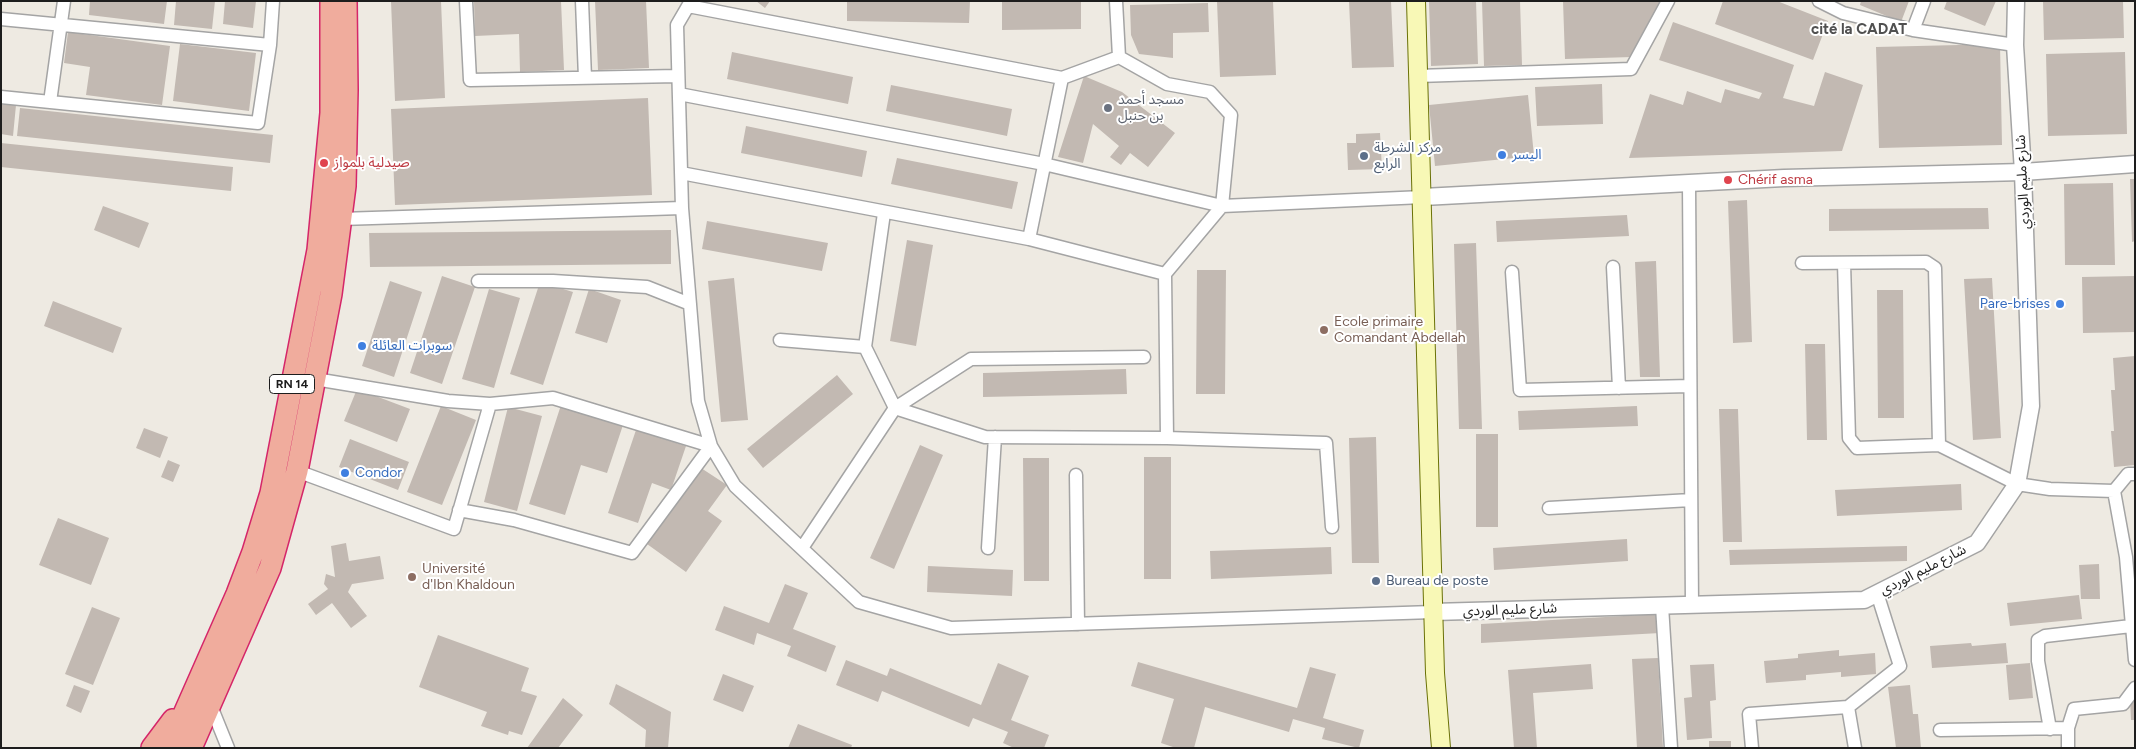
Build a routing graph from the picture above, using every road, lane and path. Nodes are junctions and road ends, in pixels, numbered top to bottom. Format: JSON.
{"nodes":[{"id":1,"x":64,"y":1,"type":"edge"},
{"id":2,"x":273,"y":1,"type":"edge"},
{"id":3,"x":331,"y":1,"type":"edge"},
{"id":4,"x":346,"y":1,"type":"edge"},
{"id":5,"x":466,"y":1,"type":"edge"},
{"id":6,"x":582,"y":1,"type":"edge"},
{"id":7,"x":1116,"y":1,"type":"edge"},
{"id":8,"x":1416,"y":1,"type":"edge"},
{"id":9,"x":1668,"y":1,"type":"edge"},
{"id":10,"x":1819,"y":1,"type":"edge"},
{"id":11,"x":1924,"y":1,"type":"edge"},
{"id":12,"x":2016,"y":1,"type":"edge"},
{"id":13,"x":689,"y":4,"type":"edge"},
{"id":14,"x":1845,"y":7,"type":"edge"},
{"id":15,"x":1,"y":19,"type":"edge"},
{"id":16,"x":60,"y":26,"type":"junction"},
{"id":17,"x":1913,"y":30,"type":"junction"},
{"id":18,"x":270,"y":45,"type":"junction"},
{"id":19,"x":2015,"y":45,"type":"junction"},
{"id":20,"x":1120,"y":57,"type":"junction"},
{"id":21,"x":678,"y":76,"type":"junction"},
{"id":22,"x":1418,"y":76,"type":"junction"},
{"id":23,"x":585,"y":78,"type":"junction"},
{"id":24,"x":1062,"y":78,"type":"junction"},
{"id":25,"x":679,"y":94,"type":"junction"},
{"id":26,"x":1,"y":97,"type":"edge"},
{"id":27,"x":50,"y":102,"type":"junction"},
{"id":28,"x":1044,"y":164,"type":"junction"},
{"id":29,"x":2135,"y":164,"type":"edge"},
{"id":30,"x":2023,"y":172,"type":"junction"},
{"id":31,"x":681,"y":174,"type":"junction"},
{"id":32,"x":1689,"y":184,"type":"junction"},
{"id":33,"x":1422,"y":197,"type":"junction"},
{"id":34,"x":1222,"y":206,"type":"junction"},
{"id":35,"x":682,"y":208,"type":"junction"},
{"id":36,"x":884,"y":213,"type":"junction"},
{"id":37,"x":341,"y":219,"type":"junction"},
{"id":38,"x":1029,"y":239,"type":"junction"},
{"id":39,"x":1802,"y":263,"type":"dead end"},
{"id":40,"x":1844,"y":263,"type":"junction"},
{"id":41,"x":1613,"y":267,"type":"dead end"},
{"id":42,"x":1512,"y":272,"type":"dead end"},
{"id":43,"x":1165,"y":274,"type":"junction"},
{"id":44,"x":478,"y":281,"type":"dead end"},
{"id":45,"x":690,"y":304,"type":"junction"},
{"id":46,"x":780,"y":340,"type":"dead end"},
{"id":47,"x":865,"y":347,"type":"junction"},
{"id":48,"x":1144,"y":357,"type":"dead end"},
{"id":49,"x":315,"y":379,"type":"junction"},
{"id":50,"x":1690,"y":386,"type":"junction"},
{"id":51,"x":1619,"y":388,"type":"junction"},
{"id":52,"x":490,"y":404,"type":"junction"},
{"id":53,"x":895,"y":408,"type":"junction"},
{"id":54,"x":995,"y":437,"type":"junction"},
{"id":55,"x":1167,"y":438,"type":"junction"},
{"id":56,"x":1939,"y":444,"type":"junction"},
{"id":57,"x":711,"y":446,"type":"junction"},
{"id":58,"x":297,"y":472,"type":"junction"},
{"id":59,"x":2135,"y":474,"type":"edge"},
{"id":60,"x":1076,"y":475,"type":"dead end"},
{"id":61,"x":2017,"y":484,"type":"junction"},
{"id":62,"x":2114,"y":491,"type":"junction"},
{"id":63,"x":1691,"y":500,"type":"junction"},
{"id":64,"x":1549,"y":508,"type":"dead end"},
{"id":65,"x":459,"y":510,"type":"junction"},
{"id":66,"x":1332,"y":527,"type":"dead end"},
{"id":67,"x":802,"y":548,"type":"junction"},
{"id":68,"x":988,"y":548,"type":"dead end"},
{"id":69,"x":2130,"y":556,"type":"edge"},
{"id":70,"x":1877,"y":593,"type":"junction"},
{"id":71,"x":1692,"y":605,"type":"junction"},
{"id":72,"x":1662,"y":606,"type":"junction"},
{"id":73,"x":1434,"y":612,"type":"junction"},
{"id":74,"x":1078,"y":624,"type":"junction"},
{"id":75,"x":2131,"y":626,"type":"junction"},
{"id":76,"x":2135,"y":660,"type":"edge"},
{"id":77,"x":2135,"y":688,"type":"edge"},
{"id":78,"x":192,"y":696,"type":"junction"},
{"id":79,"x":211,"y":706,"type":"junction"},
{"id":80,"x":1848,"y":707,"type":"junction"},
{"id":81,"x":2068,"y":728,"type":"junction"},
{"id":82,"x":2050,"y":729,"type":"junction"},
{"id":83,"x":1940,"y":730,"type":"dead end"},
{"id":84,"x":152,"y":748,"type":"edge"},
{"id":85,"x":169,"y":748,"type":"edge"},
{"id":86,"x":192,"y":748,"type":"edge"},
{"id":87,"x":200,"y":748,"type":"edge"},
{"id":88,"x":228,"y":748,"type":"edge"},
{"id":89,"x":1441,"y":748,"type":"edge"},
{"id":90,"x":1671,"y":748,"type":"edge"},
{"id":91,"x":1752,"y":748,"type":"edge"},
{"id":92,"x":1855,"y":748,"type":"edge"},
{"id":93,"x":2068,"y":748,"type":"edge"}],
"edges":[{"from":1,"to":16,"type":"street"},
{"from":2,"to":18,"type":"street"},
{"from":3,"to":78,"type":"highway","number":"RN 14"},
{"from":4,"to":37,"type":"highway","number":"RN 14"},
{"from":5,"to":23,"type":"street"},
{"from":6,"to":23,"type":"street"},
{"from":7,"to":20,"type":"street"},
{"from":8,"to":22,"type":"main road"},
{"from":9,"to":22,"type":"street"},
{"from":10,"to":14,"type":"street"},
{"from":11,"to":17,"type":"street"},
{"from":12,"to":19,"type":"street","name":"شارع مليم الوردي"},
{"from":13,"to":21,"type":"street"},
{"from":13,"to":24,"type":"street"},
{"from":14,"to":17,"type":"street"},
{"from":15,"to":16,"type":"street"},
{"from":16,"to":18,"type":"street"},
{"from":16,"to":27,"type":"street"},
{"from":17,"to":19,"type":"street"},
{"from":18,"to":27,"type":"street"},
{"from":19,"to":30,"type":"street","name":"شارع مليم الوردي"},
{"from":20,"to":24,"type":"street"},
{"from":20,"to":34,"type":"street"},
{"from":21,"to":23,"type":"street"},
{"from":21,"to":25,"type":"street"},
{"from":22,"to":33,"type":"main road"},
{"from":24,"to":28,"type":"street"},
{"from":25,"to":28,"type":"street"},
{"from":25,"to":31,"type":"street"},
{"from":26,"to":27,"type":"street"},
{"from":28,"to":34,"type":"street"},
{"from":28,"to":38,"type":"street"},
{"from":29,"to":30,"type":"street"},
{"from":30,"to":32,"type":"street"},
{"from":30,"to":61,"type":"street","name":"شارع مليم الوردي"},
{"from":31,"to":35,"type":"street"},
{"from":31,"to":36,"type":"street"},
{"from":32,"to":33,"type":"street"},
{"from":32,"to":50,"type":"street"},
{"from":33,"to":34,"type":"street"},
{"from":33,"to":73,"type":"main road"},
{"from":34,"to":43,"type":"street"},
{"from":35,"to":37,"type":"street"},
{"from":35,"to":45,"type":"street"},
{"from":36,"to":38,"type":"street"},
{"from":36,"to":47,"type":"street"},
{"from":37,"to":49,"type":"highway","number":"RN 14"},
{"from":38,"to":43,"type":"street"},
{"from":39,"to":40,"type":"street"},
{"from":40,"to":56,"type":"street"},
{"from":40,"to":56,"type":"street"},
{"from":41,"to":51,"type":"street"},
{"from":42,"to":51,"type":"street"},
{"from":43,"to":55,"type":"street"},
{"from":44,"to":45,"type":"street"},
{"from":45,"to":57,"type":"street"},
{"from":46,"to":47,"type":"street"},
{"from":47,"to":53,"type":"street"},
{"from":48,"to":53,"type":"street"},
{"from":49,"to":52,"type":"street"},
{"from":49,"to":58,"type":"highway","number":"RN 14"},
{"from":50,"to":51,"type":"street"},
{"from":50,"to":63,"type":"street"},
{"from":52,"to":57,"type":"street"},
{"from":52,"to":65,"type":"street"},
{"from":53,"to":54,"type":"street"},
{"from":53,"to":67,"type":"street"},
{"from":54,"to":55,"type":"street"},
{"from":54,"to":68,"type":"street"},
{"from":55,"to":66,"type":"street"},
{"from":56,"to":61,"type":"street"},
{"from":57,"to":65,"type":"street"},
{"from":57,"to":67,"type":"street"},
{"from":58,"to":65,"type":"street"},
{"from":58,"to":79,"type":"highway","number":"RN 14"},
{"from":59,"to":62,"type":"street"},
{"from":60,"to":74,"type":"street"},
{"from":61,"to":62,"type":"street"},
{"from":61,"to":70,"type":"street","name":"شارع مليم الوردي"},
{"from":62,"to":69,"type":"street"},
{"from":63,"to":64,"type":"street"},
{"from":63,"to":71,"type":"street"},
{"from":67,"to":74,"type":"street"},
{"from":69,"to":75,"type":"street"},
{"from":70,"to":71,"type":"street","name":"شارع مليم الوردي"},
{"from":70,"to":80,"type":"street"},
{"from":71,"to":72,"type":"street","name":"شارع مليم الوردي"},
{"from":72,"to":73,"type":"street","name":"شارع مليم الوردي"},
{"from":72,"to":90,"type":"street"},
{"from":73,"to":74,"type":"street"},
{"from":73,"to":89,"type":"main road"},
{"from":75,"to":76,"type":"street"},
{"from":75,"to":82,"type":"street"},
{"from":77,"to":81,"type":"street"},
{"from":78,"to":84,"type":"highway"},
{"from":78,"to":85,"type":"highway","number":"RN 14"},
{"from":79,"to":86,"type":"highway","number":"RN 14"},
{"from":79,"to":87,"type":"highway"},
{"from":79,"to":88,"type":"street"},
{"from":80,"to":91,"type":"street"},
{"from":80,"to":92,"type":"street"},
{"from":81,"to":82,"type":"street"},
{"from":81,"to":93,"type":"street"},
{"from":82,"to":83,"type":"street"}]}
